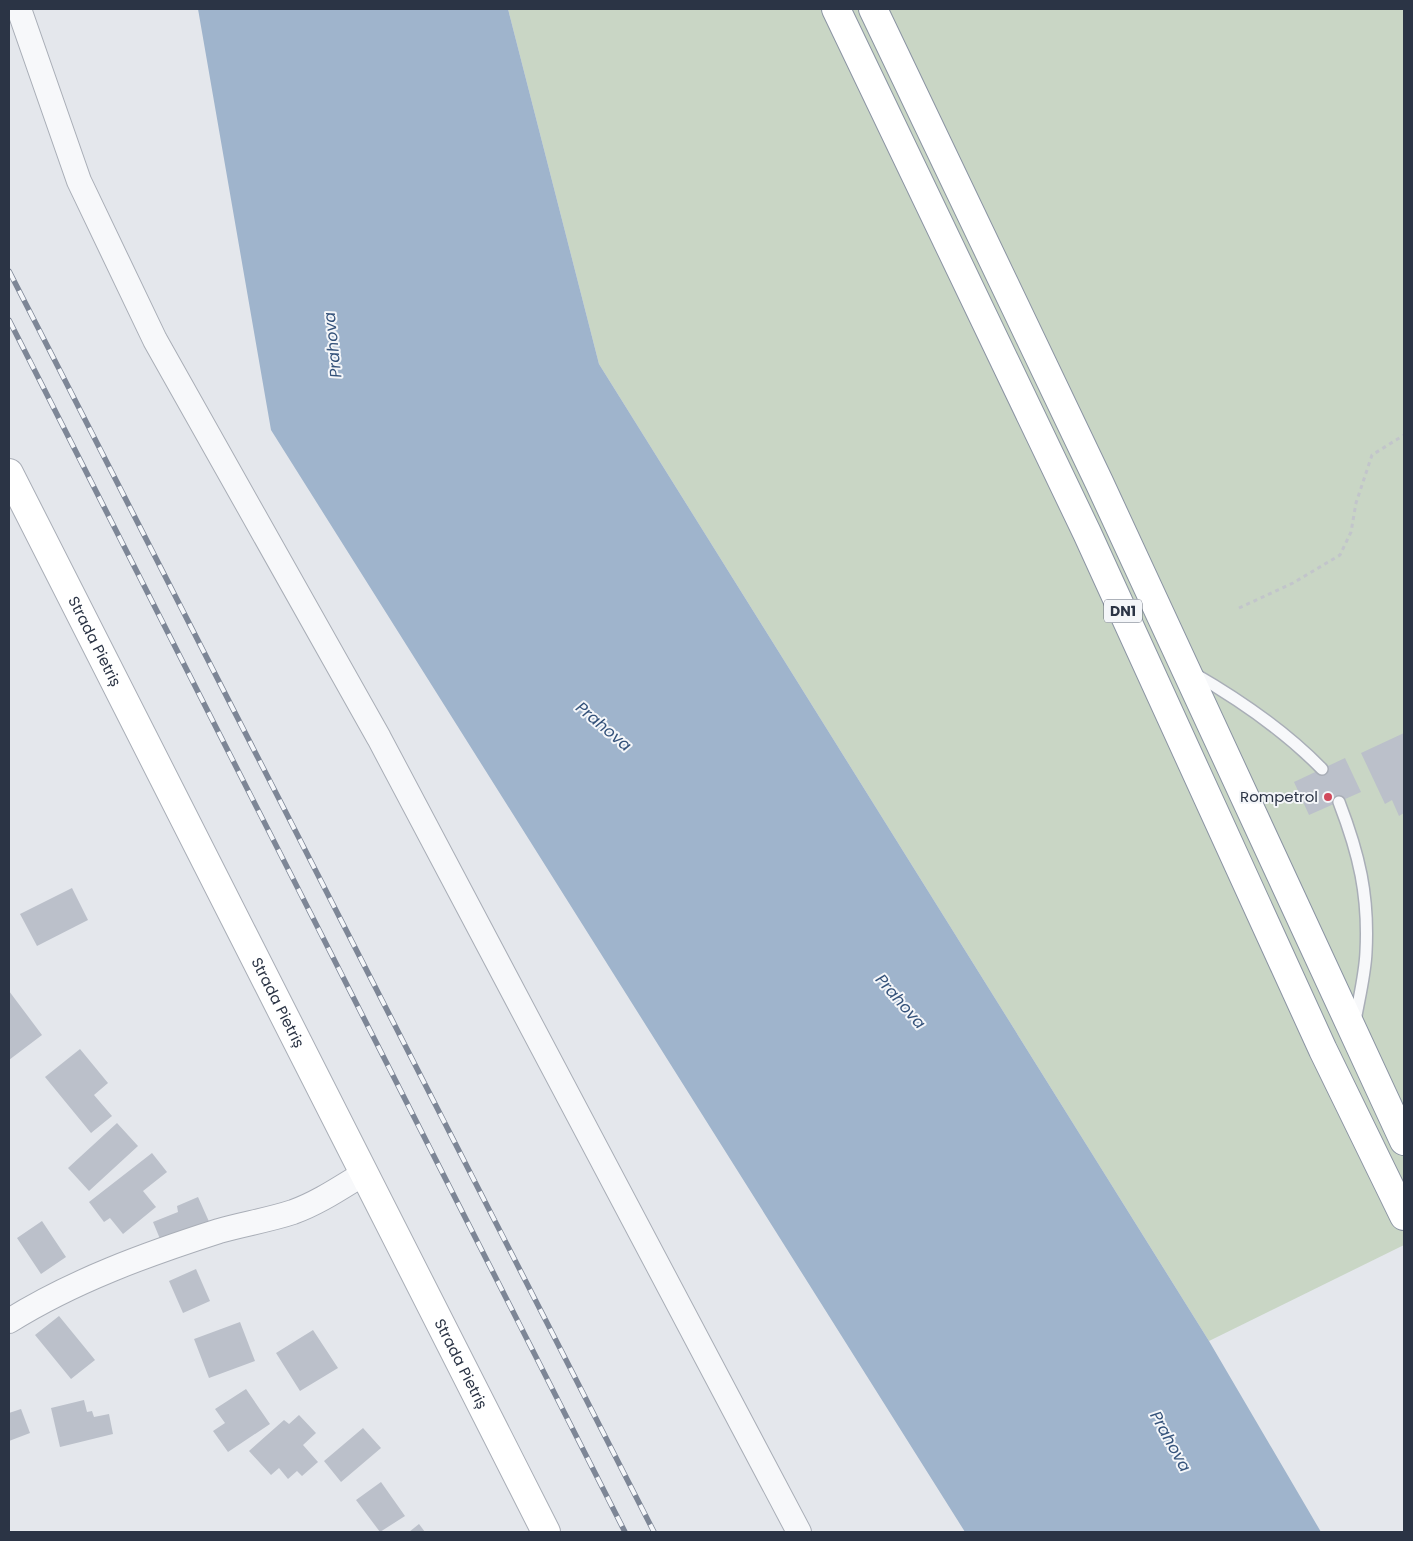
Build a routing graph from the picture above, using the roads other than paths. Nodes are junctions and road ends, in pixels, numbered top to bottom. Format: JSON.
{"nodes":[{"id":1,"x":18,"y":9,"type":"edge"},
{"id":2,"x":836,"y":9,"type":"edge"},
{"id":3,"x":873,"y":9,"type":"edge"},
{"id":4,"x":9,"y":472,"type":"edge"},
{"id":5,"x":1185,"y":669,"type":"junction"},
{"id":6,"x":1322,"y":769,"type":"dead end"},
{"id":7,"x":1339,"y":802,"type":"dead end"},
{"id":8,"x":1353,"y":1030,"type":"junction"},
{"id":9,"x":1404,"y":1141,"type":"edge"},
{"id":10,"x":363,"y":1174,"type":"junction"},
{"id":11,"x":1404,"y":1216,"type":"edge"},
{"id":12,"x":9,"y":1321,"type":"edge"},
{"id":13,"x":546,"y":1532,"type":"edge"},
{"id":14,"x":799,"y":1532,"type":"edge"}],
"edges":[{"from":1,"to":14,"type":"street"},
{"from":2,"to":11,"type":"main road","number":"DN1"},
{"from":3,"to":5,"type":"main road","number":"DN1"},
{"from":4,"to":10,"type":"main road","name":"Strada Pietriș"},
{"from":5,"to":6,"type":"lane"},
{"from":5,"to":8,"type":"main road","number":"DN1"},
{"from":7,"to":8,"type":"lane"},
{"from":8,"to":9,"type":"main road","number":"DN1"},
{"from":10,"to":12,"type":"street"},
{"from":10,"to":13,"type":"main road","name":"Strada Pietriș"}]}
